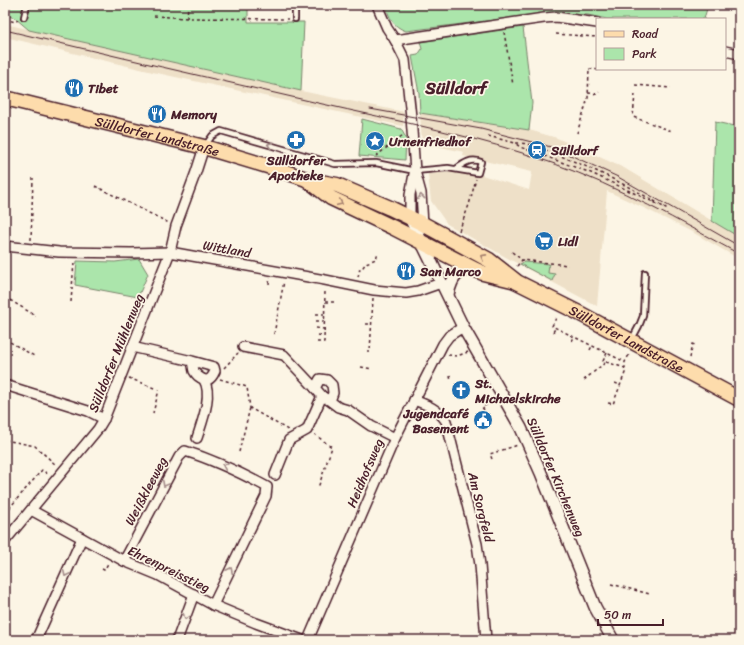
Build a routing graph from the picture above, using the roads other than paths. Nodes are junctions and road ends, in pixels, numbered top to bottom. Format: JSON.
{"nodes":[{"id":1,"x":27,"y":5,"type":"edge"},
{"id":2,"x":295,"y":5,"type":"edge"},
{"id":3,"x":377,"y":5,"type":"edge"},
{"id":4,"x":24,"y":18,"type":"road end"},
{"id":5,"x":295,"y":19,"type":"road end"},
{"id":6,"x":596,"y":24,"type":"edge"},
{"id":7,"x":395,"y":40,"type":"junction"},
{"id":8,"x":726,"y":51,"type":"edge"},
{"id":9,"x":739,"y":54,"type":"edge"},
{"id":10,"x":5,"y":98,"type":"edge"},
{"id":11,"x":204,"y":148,"type":"junction"},
{"id":12,"x":456,"y":169,"type":"junction"},
{"id":13,"x":415,"y":171,"type":"junction"},
{"id":14,"x":309,"y":180,"type":"junction"},
{"id":15,"x":410,"y":218,"type":"junction"},
{"id":16,"x":423,"y":224,"type":"junction"},
{"id":17,"x":424,"y":243,"type":"junction"},
{"id":18,"x":5,"y":246,"type":"edge"},
{"id":19,"x":170,"y":252,"type":"junction"},
{"id":20,"x":476,"y":270,"type":"junction"},
{"id":21,"x":645,"y":273,"type":"dead end"},
{"id":22,"x":514,"y":280,"type":"junction"},
{"id":23,"x":441,"y":283,"type":"junction"},
{"id":24,"x":448,"y":294,"type":"junction"},
{"id":25,"x":463,"y":327,"type":"junction"},
{"id":26,"x":132,"y":347,"type":"junction"},
{"id":27,"x":243,"y":347,"type":"road end"},
{"id":28,"x":630,"y":348,"type":"junction"},
{"id":29,"x":192,"y":361,"type":"junction"},
{"id":30,"x":211,"y":376,"type":"junction"},
{"id":31,"x":5,"y":386,"type":"edge"},
{"id":32,"x":315,"y":388,"type":"junction"},
{"id":33,"x":322,"y":396,"type":"junction"},
{"id":34,"x":739,"y":399,"type":"edge"},
{"id":35,"x":414,"y":400,"type":"junction"},
{"id":36,"x":330,"y":401,"type":"junction"},
{"id":37,"x":104,"y":419,"type":"junction"},
{"id":38,"x":198,"y":438,"type":"dead end"},
{"id":39,"x":395,"y":438,"type":"junction"},
{"id":40,"x":275,"y":475,"type":"dead end"},
{"id":41,"x":30,"y":510,"type":"junction"},
{"id":42,"x":82,"y":538,"type":"junction"},
{"id":43,"x":5,"y":541,"type":"edge"},
{"id":44,"x":124,"y":561,"type":"junction"},
{"id":45,"x":194,"y":594,"type":"junction"},
{"id":46,"x":213,"y":605,"type":"junction"},
{"id":47,"x":36,"y":640,"type":"edge"},
{"id":48,"x":177,"y":640,"type":"edge"},
{"id":49,"x":302,"y":640,"type":"edge"},
{"id":50,"x":308,"y":640,"type":"edge"},
{"id":51,"x":486,"y":640,"type":"edge"},
{"id":52,"x":613,"y":640,"type":"edge"}],
"edges":[{"from":1,"to":4,"type":"lane"},
{"from":2,"to":5,"type":"lane"},
{"from":3,"to":7,"type":"street","name":"Sülldorfer Kirchenweg"},
{"from":6,"to":7,"type":"street"},
{"from":7,"to":13,"type":"street","name":"Sülldorfer Kirchenweg"},
{"from":8,"to":9,"type":"street"},
{"from":10,"to":11,"type":"main road","name":"Sülldorfer Landstraße"},
{"from":13,"to":11,"type":"lane","one_way":true},
{"from":11,"to":14,"type":"main road","name":"Sülldorfer Landstraße"},
{"from":11,"to":19,"type":"street","name":"Sülldorfer Mühlenweg"},
{"from":12,"to":12,"type":"lane"},
{"from":12,"to":13,"type":"lane"},
{"from":13,"to":15,"type":"street","name":"Sülldorfer Kirchenweg"},
{"from":16,"to":13,"type":"street","name":"Sülldorfer Kirchenweg","one_way":true},
{"from":14,"to":15,"type":"main road","name":"Sülldorfer Landstraße"},
{"from":14,"to":17,"type":"main road","name":"Sülldorfer Landstraße","one_way":true},
{"from":15,"to":16,"type":"main road","name":"Sülldorfer Landstraße"},
{"from":15,"to":17,"type":"street","name":"Sülldorfer Kirchenweg"},
{"from":16,"to":17,"type":"street","name":"Sülldorfer Kirchenweg"},
{"from":22,"to":16,"type":"main road","name":"Sülldorfer Landstraße","one_way":true},
{"from":17,"to":20,"type":"main road","name":"Sülldorfer Landstraße"},
{"from":17,"to":23,"type":"street","name":"Sülldorfer Kirchenweg"},
{"from":18,"to":19,"type":"street","name":"Wittland"},
{"from":19,"to":23,"type":"street","name":"Wittland"},
{"from":19,"to":26,"type":"street","name":"Sülldorfer Mühlenweg"},
{"from":20,"to":22,"type":"main road","name":"Sülldorfer Landstraße"},
{"from":20,"to":24,"type":"street"},
{"from":21,"to":28,"type":"lane"},
{"from":22,"to":28,"type":"main road","name":"Sülldorfer Landstraße"},
{"from":23,"to":24,"type":"street","name":"Sülldorfer Kirchenweg"},
{"from":24,"to":25,"type":"street","name":"Sülldorfer Kirchenweg"},
{"from":25,"to":35,"type":"street","name":"Heidhofsweg"},
{"from":25,"to":52,"type":"street","name":"Sülldorfer Kirchenweg"},
{"from":26,"to":29,"type":"street"},
{"from":26,"to":37,"type":"street","name":"Sülldorfer Mühlenweg"},
{"from":27,"to":32,"type":"street"},
{"from":28,"to":34,"type":"main road","name":"Sülldorfer Landstraße"},
{"from":29,"to":30,"type":"street"},
{"from":29,"to":30,"type":"street"},
{"from":30,"to":38,"type":"street"},
{"from":31,"to":37,"type":"street"},
{"from":32,"to":33,"type":"street"},
{"from":32,"to":36,"type":"street"},
{"from":33,"to":36,"type":"street"},
{"from":33,"to":40,"type":"street"},
{"from":35,"to":39,"type":"street","name":"Heidhofsweg"},
{"from":35,"to":51,"type":"street","name":"Am Sorgfeld"},
{"from":36,"to":39,"type":"street"},
{"from":37,"to":41,"type":"street","name":"Sülldorfer Mühlenweg"},
{"from":39,"to":50,"type":"street","name":"Heidhofsweg"},
{"from":41,"to":42,"type":"street","name":"Ehrenpreisstieg"},
{"from":41,"to":43,"type":"street","name":"Sülldorfer Mühlenweg"},
{"from":42,"to":44,"type":"street","name":"Ehrenpreisstieg"},
{"from":42,"to":47,"type":"street","one_way":true},
{"from":44,"to":45,"type":"street","name":"Ehrenpreisstieg"},
{"from":46,"to":44,"type":"street","name":"Weißkleeweg","one_way":true},
{"from":45,"to":46,"type":"street","name":"Ehrenpreisstieg"},
{"from":45,"to":48,"type":"street","one_way":true},
{"from":46,"to":49,"type":"street","name":"Ehrenpreisstieg"}]}
